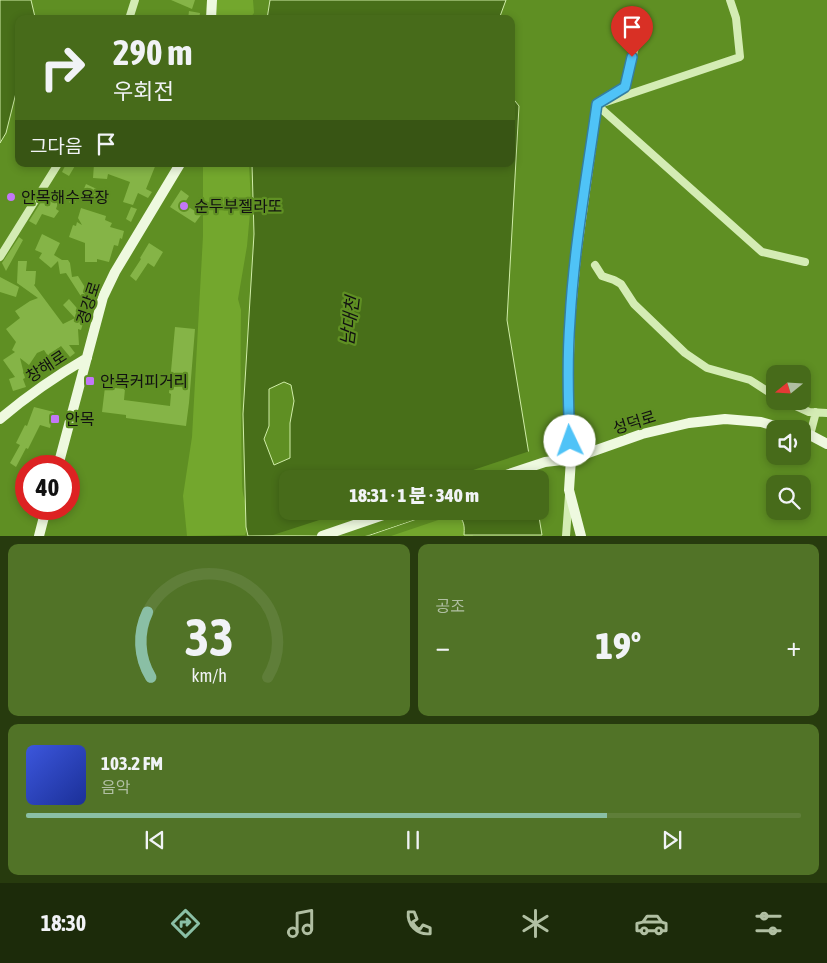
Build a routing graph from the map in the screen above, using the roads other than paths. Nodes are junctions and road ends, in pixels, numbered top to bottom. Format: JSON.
{"nodes":[{"id":1,"x":135,"y":0,"type":"edge"},
{"id":2,"x":212,"y":0,"type":"edge"},
{"id":3,"x":730,"y":0,"type":"edge"},
{"id":4,"x":130,"y":15,"type":"edge"},
{"id":5,"x":211,"y":15,"type":"edge"},
{"id":6,"x":640,"y":27,"type":"dead end"},
{"id":7,"x":597,"y":104,"type":"junction"},
{"id":8,"x":56,"y":167,"type":"edge"},
{"id":9,"x":178,"y":167,"type":"edge"},
{"id":10,"x":0,"y":257,"type":"edge"},
{"id":11,"x":805,"y":262,"type":"dead end"},
{"id":12,"x":595,"y":265,"type":"dead end"},
{"id":13,"x":87,"y":358,"type":"junction"},
{"id":14,"x":766,"y":390,"type":"edge"},
{"id":15,"x":805,"y":410,"type":"edge"},
{"id":16,"x":816,"y":412,"type":"junction"},
{"id":17,"x":827,"y":413,"type":"edge"},
{"id":18,"x":0,"y":419,"type":"edge"},
{"id":19,"x":766,"y":423,"type":"edge"},
{"id":20,"x":811,"y":423,"type":"edge"},
{"id":21,"x":811,"y":436,"type":"edge"},
{"id":22,"x":827,"y":444,"type":"edge"},
{"id":23,"x":61,"y":455,"type":"edge"},
{"id":24,"x":571,"y":459,"type":"junction"},
{"id":25,"x":521,"y":470,"type":"edge"},
{"id":26,"x":569,"y":490,"type":"junction"},
{"id":27,"x":43,"y":520,"type":"edge"},
{"id":28,"x":369,"y":520,"type":"edge"},
{"id":29,"x":39,"y":536,"type":"edge"},
{"id":30,"x":322,"y":536,"type":"edge"},
{"id":31,"x":566,"y":536,"type":"edge"},
{"id":32,"x":581,"y":536,"type":"edge"}],
"edges":[{"from":1,"to":4,"type":"street"},
{"from":2,"to":5,"type":"street"},
{"from":3,"to":7,"type":"street"},
{"from":6,"to":7,"type":"street"},
{"from":7,"to":11,"type":"street"},
{"from":7,"to":24,"type":"street"},
{"from":8,"to":10,"type":"street"},
{"from":9,"to":13,"type":"street","name":"경강로"},
{"from":12,"to":14,"type":"street"},
{"from":13,"to":18,"type":"street","name":"창해로"},
{"from":13,"to":23,"type":"street","name":"경강로"},
{"from":15,"to":16,"type":"street"},
{"from":16,"to":17,"type":"street"},
{"from":16,"to":20,"type":"street"},
{"from":19,"to":24,"type":"street","name":"성덕로"},
{"from":21,"to":22,"type":"street"},
{"from":24,"to":25,"type":"street","name":"성덕로"},
{"from":24,"to":26,"type":"street"},
{"from":26,"to":31,"type":"street"},
{"from":26,"to":32,"type":"street"},
{"from":27,"to":29,"type":"street"},
{"from":28,"to":30,"type":"street"}]}
